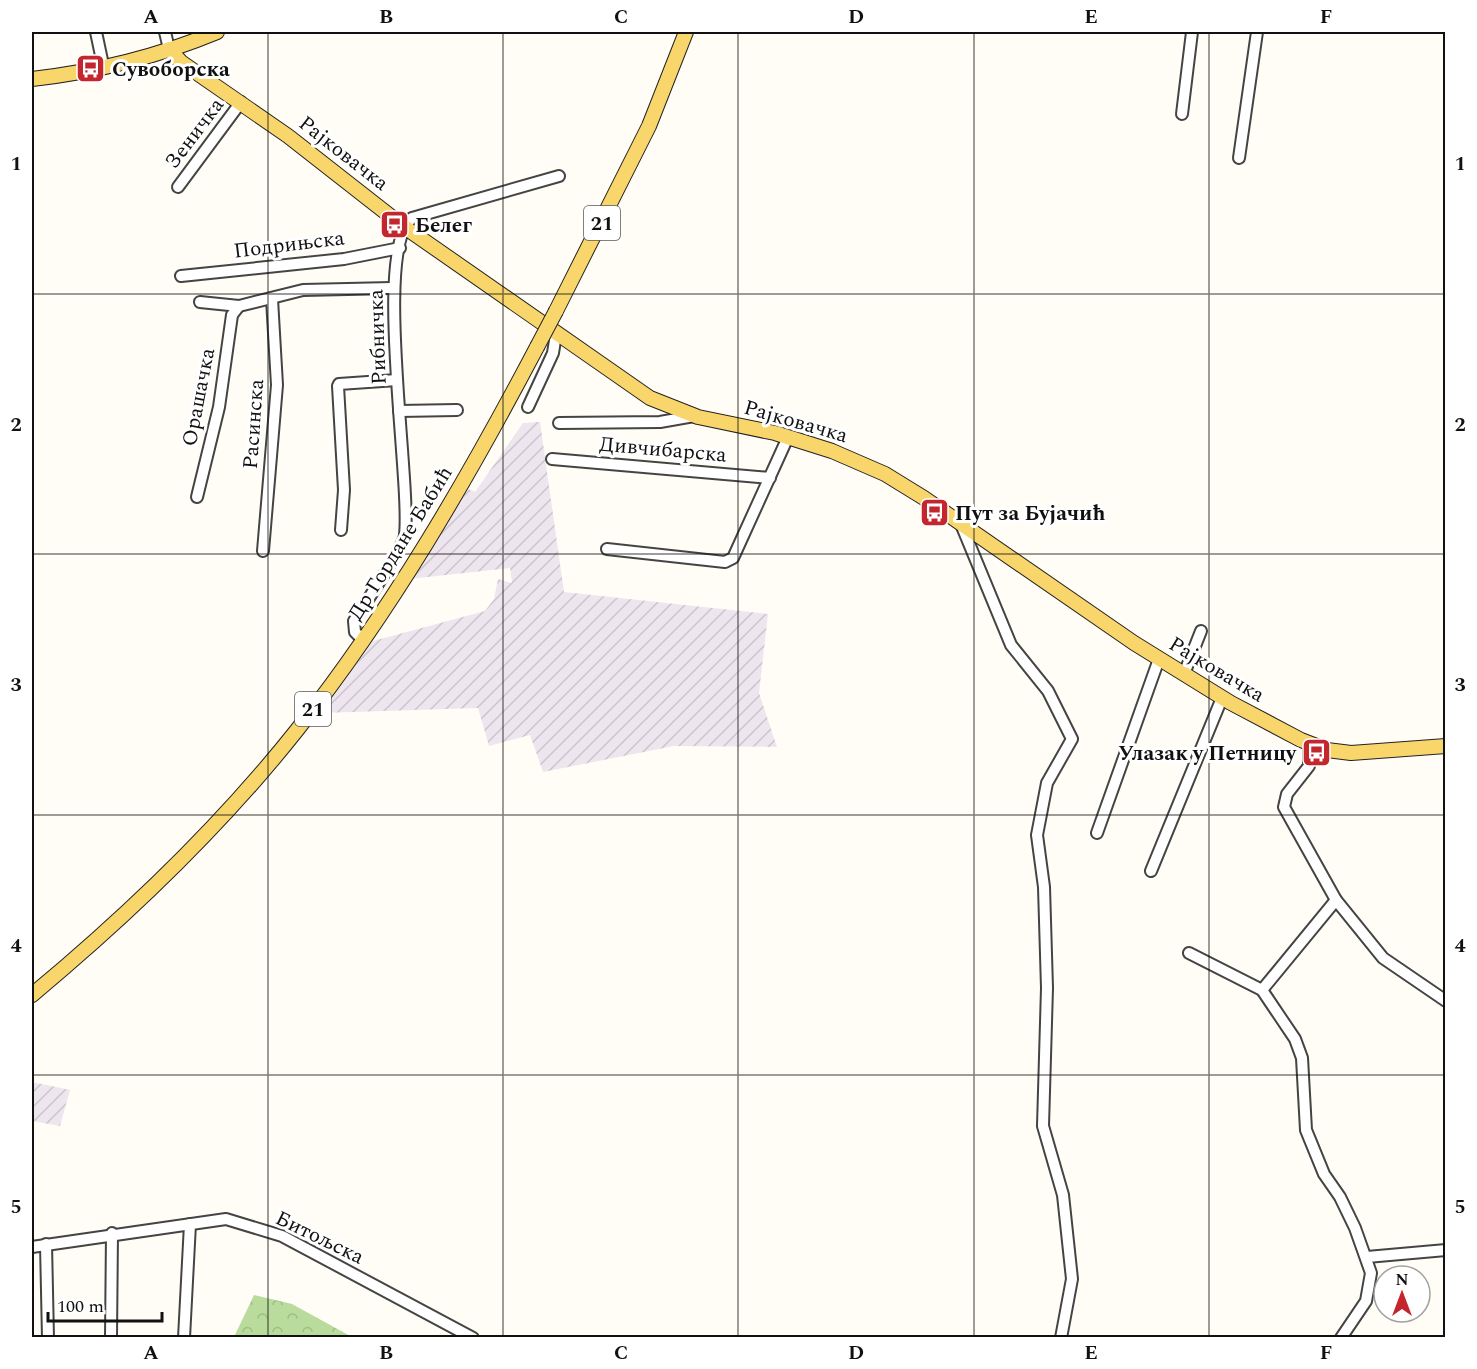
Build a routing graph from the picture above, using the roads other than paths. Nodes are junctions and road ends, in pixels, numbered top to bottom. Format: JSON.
{"nodes":[{"id":1,"x":96,"y":32,"type":"edge"},
{"id":2,"x":165,"y":32,"type":"edge"},
{"id":3,"x":217,"y":32,"type":"edge"},
{"id":4,"x":686,"y":32,"type":"edge"},
{"id":5,"x":1192,"y":32,"type":"edge"},
{"id":6,"x":1257,"y":32,"type":"edge"},
{"id":7,"x":169,"y":50,"type":"junction"},
{"id":8,"x":103,"y":65,"type":"junction"},
{"id":9,"x":32,"y":79,"type":"edge"},
{"id":10,"x":241,"y":102,"type":"junction"},
{"id":11,"x":1182,"y":114,"type":"dead end"},
{"id":12,"x":1239,"y":158,"type":"dead end"},
{"id":13,"x":559,"y":176,"type":"dead end"},
{"id":14,"x":178,"y":187,"type":"dead end"},
{"id":15,"x":403,"y":226,"type":"junction"},
{"id":16,"x":400,"y":248,"type":"junction"},
{"id":17,"x":181,"y":276,"type":"dead end"},
{"id":18,"x":392,"y":288,"type":"junction"},
{"id":19,"x":272,"y":299,"type":"junction"},
{"id":20,"x":200,"y":302,"type":"dead end"},
{"id":21,"x":239,"y":306,"type":"junction"},
{"id":22,"x":555,"y":334,"type":"junction"},
{"id":23,"x":397,"y":380,"type":"junction"},
{"id":24,"x":528,"y":407,"type":"dead end"},
{"id":25,"x":457,"y":410,"type":"dead end"},
{"id":26,"x":399,"y":411,"type":"junction"},
{"id":27,"x":694,"y":416,"type":"junction"},
{"id":28,"x":559,"y":423,"type":"dead end"},
{"id":29,"x":788,"y":437,"type":"junction"},
{"id":30,"x":552,"y":459,"type":"dead end"},
{"id":31,"x":770,"y":478,"type":"junction"},
{"id":32,"x":197,"y":497,"type":"dead end"},
{"id":33,"x":961,"y":524,"type":"junction"},
{"id":34,"x":341,"y":530,"type":"dead end"},
{"id":35,"x":607,"y":549,"type":"dead end"},
{"id":36,"x":263,"y":551,"type":"dead end"},
{"id":37,"x":1201,"y":631,"type":"dead end"},
{"id":38,"x":363,"y":640,"type":"junction"},
{"id":39,"x":1159,"y":659,"type":"junction"},
{"id":40,"x":1184,"y":674,"type":"junction"},
{"id":41,"x":1222,"y":698,"type":"junction"},
{"id":42,"x":1309,"y":743,"type":"junction"},
{"id":43,"x":1446,"y":746,"type":"edge"},
{"id":44,"x":1097,"y":833,"type":"dead end"},
{"id":45,"x":1151,"y":871,"type":"dead end"},
{"id":46,"x":1336,"y":900,"type":"junction"},
{"id":47,"x":1189,"y":953,"type":"dead end"},
{"id":48,"x":1262,"y":990,"type":"junction"},
{"id":49,"x":32,"y":995,"type":"edge"},
{"id":50,"x":1446,"y":1002,"type":"edge"},
{"id":51,"x":190,"y":1224,"type":"junction"},
{"id":52,"x":112,"y":1233,"type":"junction"},
{"id":53,"x":46,"y":1244,"type":"junction"},
{"id":54,"x":32,"y":1246,"type":"edge"},
{"id":55,"x":1446,"y":1250,"type":"edge"},
{"id":56,"x":1367,"y":1257,"type":"junction"},
{"id":57,"x":48,"y":1338,"type":"edge"},
{"id":58,"x":111,"y":1338,"type":"edge"},
{"id":59,"x":184,"y":1338,"type":"edge"},
{"id":60,"x":473,"y":1338,"type":"edge"},
{"id":61,"x":1061,"y":1338,"type":"edge"},
{"id":62,"x":1341,"y":1338,"type":"edge"}],
"edges":[{"from":1,"to":8,"type":"street"},
{"from":2,"to":7,"type":"street"},
{"from":3,"to":7,"type":"main road"},
{"from":4,"to":38,"type":"main road","name":"Др Гордане Бабић","number":"21","bridge":true},
{"from":5,"to":11,"type":"street"},
{"from":6,"to":12,"type":"street"},
{"from":7,"to":8,"type":"main road"},
{"from":7,"to":10,"type":"main road","name":"Рајковачка"},
{"from":8,"to":9,"type":"main road"},
{"from":10,"to":14,"type":"street","name":"Зеничка"},
{"from":10,"to":15,"type":"main road","name":"Рајковачка"},
{"from":13,"to":15,"type":"street"},
{"from":15,"to":16,"type":"street","name":"Рибничка"},
{"from":15,"to":22,"type":"main road","name":"Рајковачка"},
{"from":16,"to":17,"type":"street","name":"Подрињска"},
{"from":16,"to":18,"type":"street","name":"Рибничка"},
{"from":18,"to":19,"type":"street"},
{"from":18,"to":23,"type":"street","name":"Рибничка"},
{"from":19,"to":21,"type":"street"},
{"from":19,"to":36,"type":"street","name":"Расинска"},
{"from":20,"to":21,"type":"street"},
{"from":21,"to":32,"type":"street","name":"Орашачка"},
{"from":22,"to":24,"type":"street"},
{"from":22,"to":27,"type":"main road","name":"Рајковачка"},
{"from":23,"to":26,"type":"street","name":"Рибничка"},
{"from":23,"to":34,"type":"street"},
{"from":25,"to":26,"type":"street","name":"Рибничка"},
{"from":26,"to":38,"type":"street","name":"Рибничка"},
{"from":27,"to":28,"type":"street"},
{"from":27,"to":29,"type":"main road","name":"Рајковачка"},
{"from":29,"to":31,"type":"street"},
{"from":29,"to":33,"type":"main road","name":"Рајковачка"},
{"from":30,"to":31,"type":"street","name":"Дивчибарска"},
{"from":31,"to":35,"type":"street"},
{"from":33,"to":39,"type":"main road","name":"Рајковачка"},
{"from":33,"to":61,"type":"street"},
{"from":37,"to":40,"type":"street"},
{"from":38,"to":49,"type":"main road","name":"Др Гордане Бабић","number":"21"},
{"from":39,"to":40,"type":"main road","name":"Рајковачка"},
{"from":39,"to":44,"type":"street"},
{"from":40,"to":41,"type":"main road","name":"Рајковачка"},
{"from":41,"to":42,"type":"main road","name":"Рајковачка"},
{"from":41,"to":45,"type":"street"},
{"from":42,"to":43,"type":"main road","name":"Рајковачка"},
{"from":42,"to":46,"type":"street"},
{"from":46,"to":48,"type":"street"},
{"from":46,"to":50,"type":"street"},
{"from":47,"to":48,"type":"street"},
{"from":48,"to":56,"type":"street"},
{"from":51,"to":52,"type":"street","name":"Битољска"},
{"from":51,"to":59,"type":"street"},
{"from":51,"to":60,"type":"street","name":"Битољска"},
{"from":52,"to":53,"type":"street","name":"Битољска"},
{"from":52,"to":58,"type":"street"},
{"from":53,"to":54,"type":"street","name":"Битољска"},
{"from":53,"to":57,"type":"street"},
{"from":55,"to":56,"type":"street"},
{"from":56,"to":62,"type":"street"}]}
